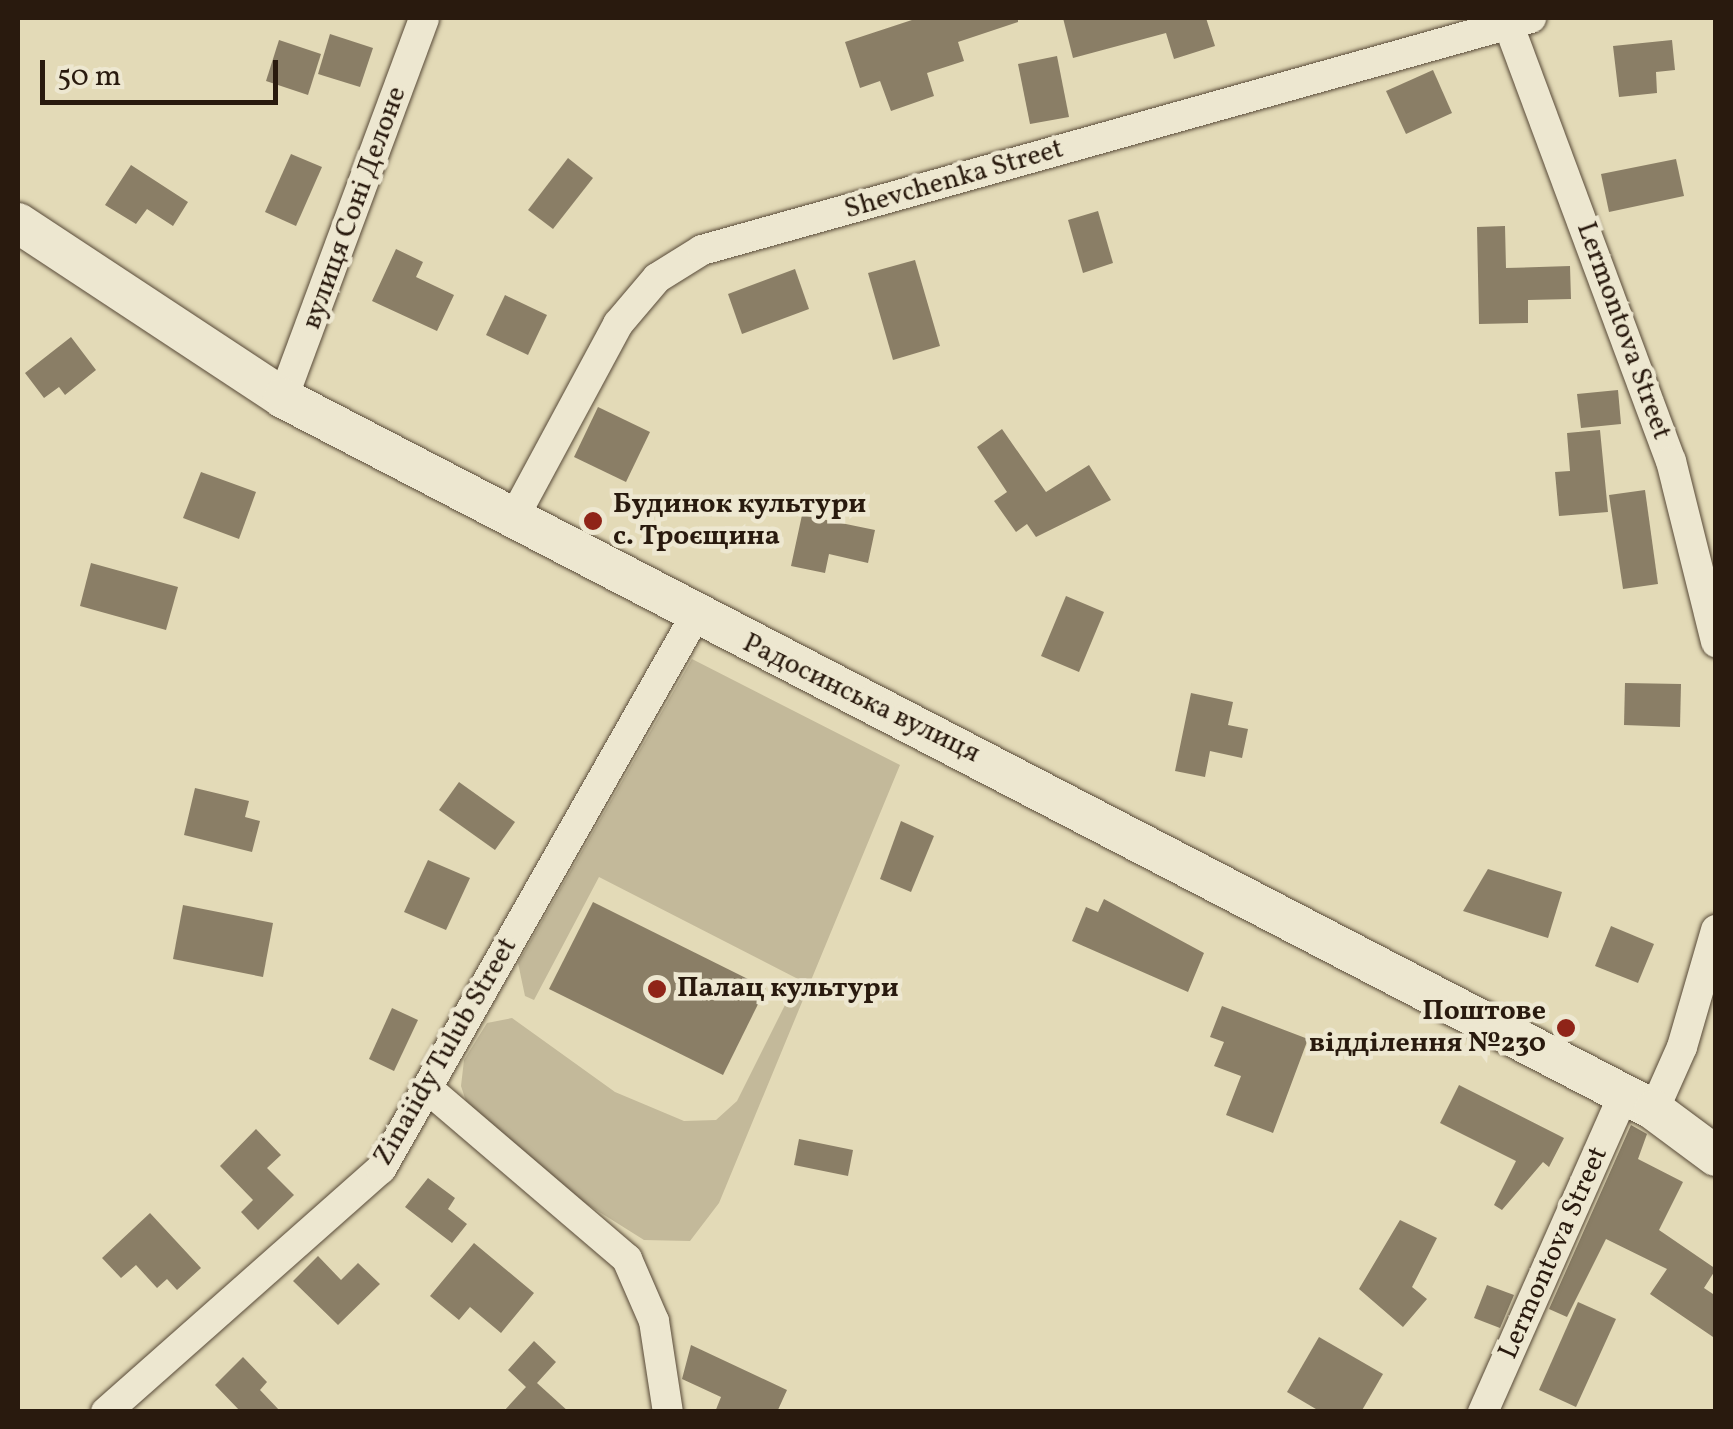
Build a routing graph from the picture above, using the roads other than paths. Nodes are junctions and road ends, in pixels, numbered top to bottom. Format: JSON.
{"nodes":[{"id":1,"x":424,"y":18,"type":"edge"},
{"id":2,"x":1520,"y":22,"type":"edge"},
{"id":3,"x":18,"y":222,"type":"edge"},
{"id":4,"x":284,"y":398,"type":"junction"},
{"id":5,"x":512,"y":521,"type":"junction"},
{"id":6,"x":694,"y":618,"type":"junction"},
{"id":7,"x":1716,"y":642,"type":"edge"},
{"id":8,"x":1716,"y":930,"type":"edge"},
{"id":9,"x":428,"y":1088,"type":"junction"},
{"id":10,"x":1639,"y":1102,"type":"junction"},
{"id":11,"x":1716,"y":1156,"type":"edge"},
{"id":12,"x":106,"y":1412,"type":"edge"},
{"id":13,"x":668,"y":1412,"type":"edge"},
{"id":14,"x":1483,"y":1412,"type":"edge"}],
"edges":[{"from":1,"to":4,"type":"street","name":"вулиця Соні Делоне"},
{"from":2,"to":5,"type":"street","name":"Shevchenka Street"},
{"from":2,"to":7,"type":"street","name":"Lermontova Street"},
{"from":3,"to":4,"type":"street","name":"Радосинська вулиця"},
{"from":4,"to":5,"type":"street","name":"Радосинська вулиця"},
{"from":5,"to":6,"type":"street","name":"Радосинська вулиця"},
{"from":6,"to":9,"type":"street","name":"Zinaiidy Tulub Street"},
{"from":6,"to":10,"type":"street","name":"Радосинська вулиця"},
{"from":8,"to":10,"type":"street","name":"Lermontova Street"},
{"from":9,"to":12,"type":"street","name":"Zinaiidy Tulub Street"},
{"from":9,"to":13,"type":"street"},
{"from":10,"to":11,"type":"street","name":"Радосинська вулиця"},
{"from":10,"to":14,"type":"street","name":"Lermontova Street"}]}
